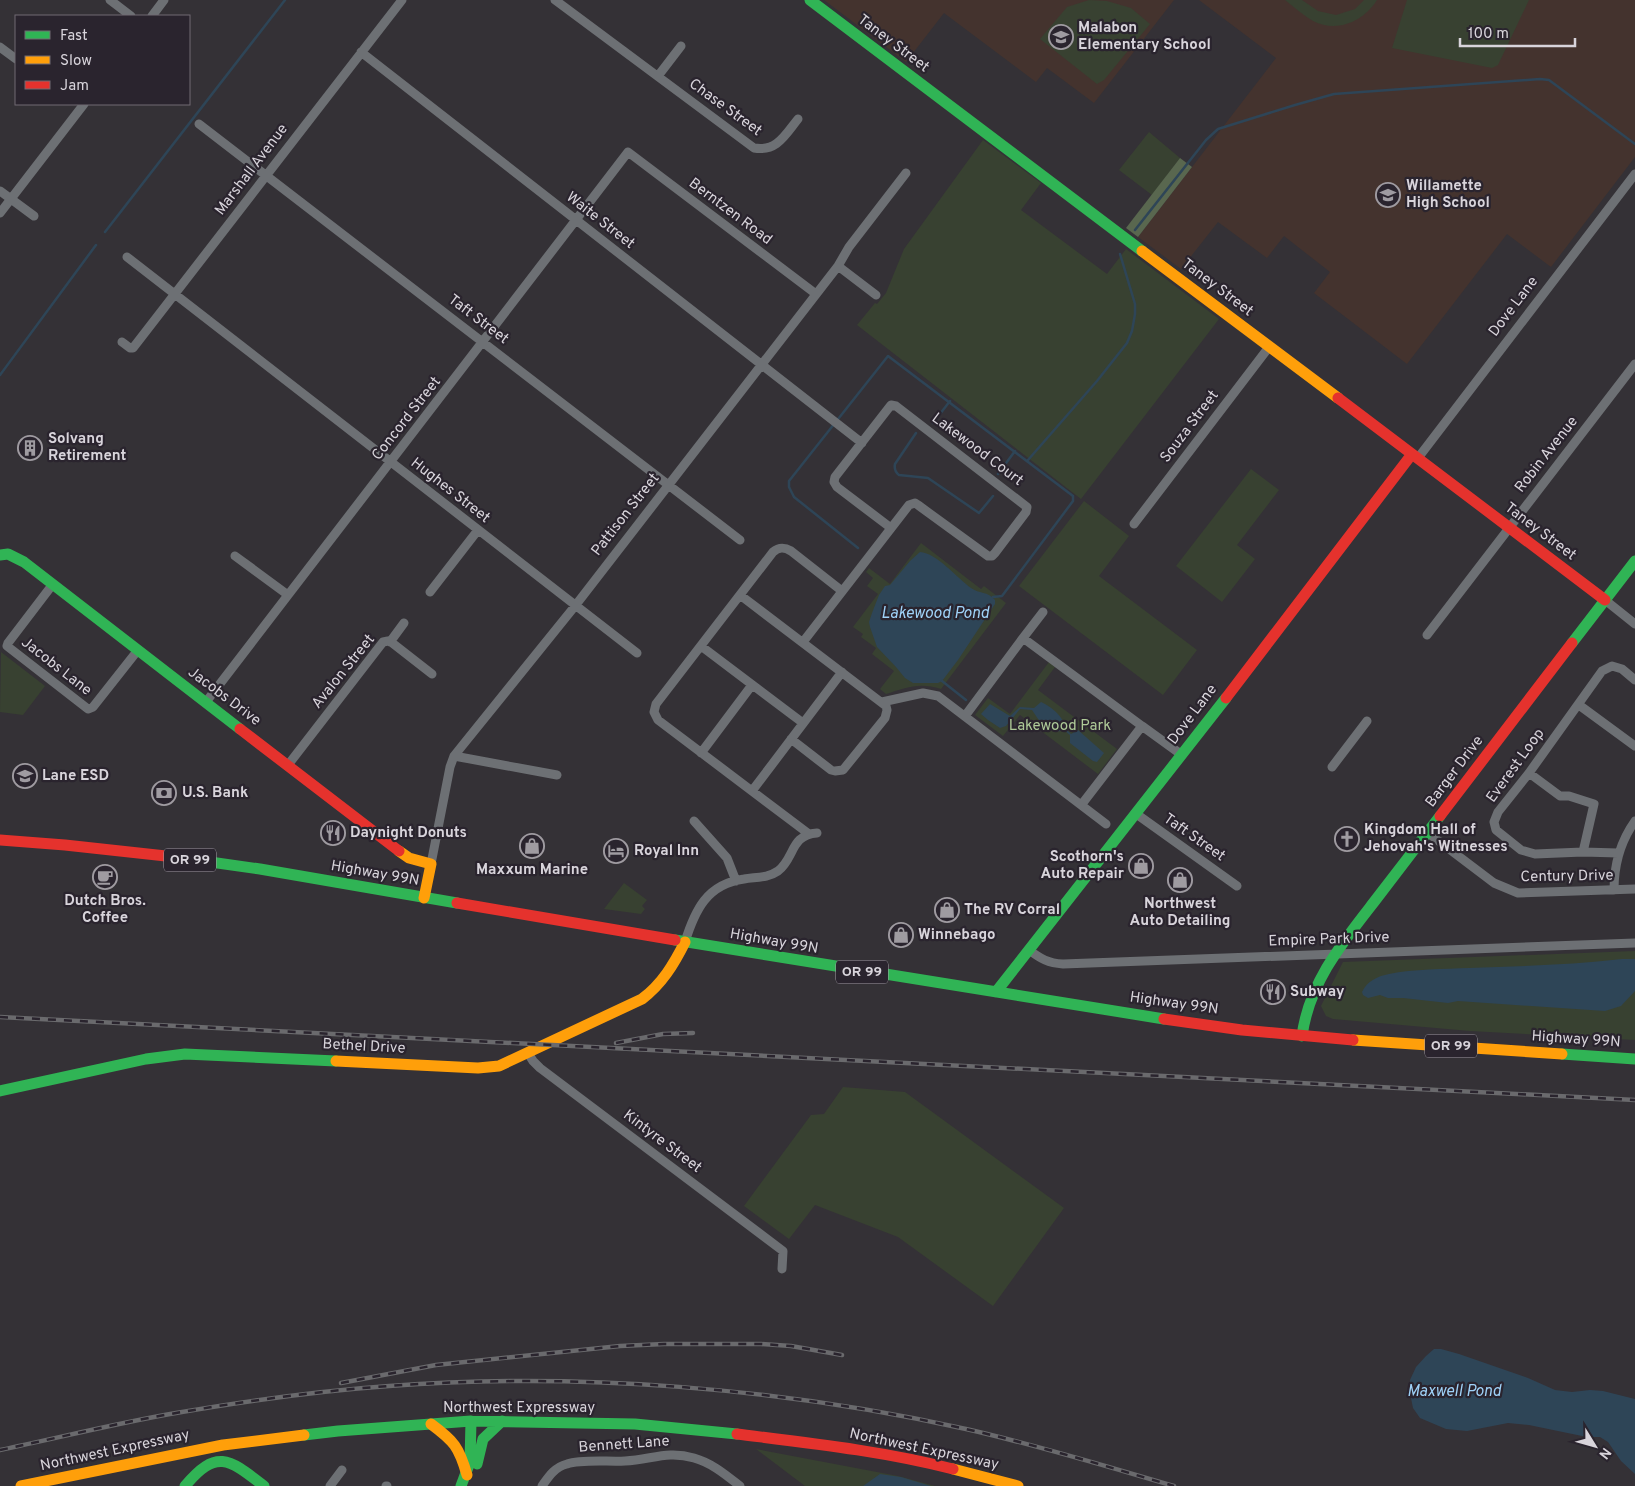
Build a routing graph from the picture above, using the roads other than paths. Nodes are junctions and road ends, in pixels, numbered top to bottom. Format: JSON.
{"nodes":[{"id":1,"x":110,"y":0,"type":"edge"},
{"id":2,"x":164,"y":0,"type":"edge"},
{"id":3,"x":402,"y":0,"type":"edge"},
{"id":4,"x":555,"y":0,"type":"edge"},
{"id":5,"x":810,"y":0,"type":"edge"},
{"id":6,"x":130,"y":15,"type":"edge"},
{"id":7,"x":153,"y":15,"type":"edge"},
{"id":8,"x":681,"y":46,"type":"dead end"},
{"id":9,"x":0,"y":47,"type":"edge"},
{"id":10,"x":361,"y":52,"type":"junction"},
{"id":11,"x":15,"y":58,"type":"edge"},
{"id":12,"x":658,"y":76,"type":"junction"},
{"id":13,"x":79,"y":105,"type":"edge"},
{"id":14,"x":798,"y":119,"type":"dead end"},
{"id":15,"x":198,"y":124,"type":"dead end"},
{"id":16,"x":628,"y":152,"type":"joint"},
{"id":17,"x":906,"y":173,"type":"dead end"},
{"id":18,"x":1635,"y":174,"type":"edge"},
{"id":19,"x":265,"y":175,"type":"junction"},
{"id":20,"x":0,"y":191,"type":"edge"},
{"id":21,"x":11,"y":199,"type":"junction"},
{"id":22,"x":0,"y":213,"type":"edge"},
{"id":23,"x":34,"y":216,"type":"dead end"},
{"id":24,"x":577,"y":220,"type":"junction"},
{"id":25,"x":127,"y":257,"type":"dead end"},
{"id":26,"x":838,"y":266,"type":"junction"},
{"id":27,"x":175,"y":294,"type":"junction"},
{"id":28,"x":816,"y":294,"type":"junction"},
{"id":29,"x":876,"y":295,"type":"dead end"},
{"id":30,"x":122,"y":342,"type":"dead end"},
{"id":31,"x":484,"y":342,"type":"junction"},
{"id":32,"x":1269,"y":346,"type":"junction"},
{"id":33,"x":761,"y":364,"type":"junction"},
{"id":34,"x":1635,"y":364,"type":"edge"},
{"id":35,"x":862,"y":443,"type":"junction"},
{"id":36,"x":1415,"y":456,"type":"junction"},
{"id":37,"x":391,"y":462,"type":"junction"},
{"id":38,"x":669,"y":485,"type":"junction"},
{"id":39,"x":1134,"y":524,"type":"dead end"},
{"id":40,"x":1509,"y":527,"type":"junction"},
{"id":41,"x":890,"y":528,"type":"junction"},
{"id":42,"x":478,"y":530,"type":"junction"},
{"id":43,"x":740,"y":540,"type":"dead end"},
{"id":44,"x":0,"y":554,"type":"edge"},
{"id":45,"x":235,"y":556,"type":"dead end"},
{"id":46,"x":1635,"y":560,"type":"edge"},
{"id":47,"x":53,"y":584,"type":"junction"},
{"id":48,"x":842,"y":591,"type":"junction"},
{"id":49,"x":430,"y":592,"type":"dead end"},
{"id":50,"x":740,"y":595,"type":"junction"},
{"id":51,"x":288,"y":596,"type":"junction"},
{"id":52,"x":1605,"y":600,"type":"junction"},
{"id":53,"x":575,"y":606,"type":"junction"},
{"id":54,"x":1043,"y":612,"type":"dead end"},
{"id":55,"x":404,"y":623,"type":"dead end"},
{"id":56,"x":1635,"y":624,"type":"edge"},
{"id":57,"x":1427,"y":636,"type":"dead end"},
{"id":58,"x":1023,"y":638,"type":"junction"},
{"id":59,"x":390,"y":642,"type":"junction"},
{"id":60,"x":803,"y":642,"type":"junction"},
{"id":61,"x":701,"y":646,"type":"junction"},
{"id":62,"x":138,"y":650,"type":"junction"},
{"id":63,"x":637,"y":653,"type":"dead end"},
{"id":64,"x":842,"y":672,"type":"junction"},
{"id":65,"x":432,"y":674,"type":"dead end"},
{"id":66,"x":1635,"y":680,"type":"edge"},
{"id":67,"x":752,"y":685,"type":"junction"},
{"id":68,"x":206,"y":702,"type":"junction"},
{"id":69,"x":882,"y":702,"type":"junction"},
{"id":70,"x":1580,"y":705,"type":"junction"},
{"id":71,"x":965,"y":716,"type":"junction"},
{"id":72,"x":1367,"y":721,"type":"dead end"},
{"id":73,"x":803,"y":723,"type":"junction"},
{"id":74,"x":1142,"y":726,"type":"junction"},
{"id":75,"x":791,"y":739,"type":"junction"},
{"id":76,"x":1635,"y":746,"type":"edge"},
{"id":77,"x":701,"y":753,"type":"junction"},
{"id":78,"x":1182,"y":755,"type":"junction"},
{"id":79,"x":454,"y":756,"type":"junction"},
{"id":80,"x":288,"y":765,"type":"junction"},
{"id":81,"x":1332,"y":767,"type":"dead end"},
{"id":82,"x":1529,"y":772,"type":"junction"},
{"id":83,"x":557,"y":775,"type":"dead end"},
{"id":84,"x":752,"y":791,"type":"junction"},
{"id":85,"x":1082,"y":804,"type":"junction"},
{"id":86,"x":1135,"y":813,"type":"junction"},
{"id":87,"x":694,"y":821,"type":"dead end"},
{"id":88,"x":1635,"y":821,"type":"edge"},
{"id":89,"x":1106,"y":824,"type":"dead end"},
{"id":90,"x":1428,"y":833,"type":"junction"},
{"id":91,"x":0,"y":840,"type":"edge"},
{"id":92,"x":1583,"y":852,"type":"junction"},
{"id":93,"x":1618,"y":853,"type":"junction"},
{"id":94,"x":431,"y":864,"type":"junction"},
{"id":95,"x":736,"y":881,"type":"junction"},
{"id":96,"x":1237,"y":886,"type":"dead end"},
{"id":97,"x":1635,"y":889,"type":"edge"},
{"id":98,"x":1614,"y":890,"type":"junction"},
{"id":99,"x":424,"y":898,"type":"junction"},
{"id":100,"x":685,"y":942,"type":"junction"},
{"id":101,"x":1635,"y":943,"type":"edge"},
{"id":102,"x":1029,"y":950,"type":"junction"},
{"id":103,"x":1334,"y":954,"type":"junction"},
{"id":104,"x":996,"y":992,"type":"junction"},
{"id":105,"x":1302,"y":1036,"type":"junction"},
{"id":106,"x":528,"y":1053,"type":"junction"},
{"id":107,"x":1635,"y":1059,"type":"edge"},
{"id":108,"x":0,"y":1091,"type":"edge"},
{"id":109,"x":782,"y":1269,"type":"dead end"},
{"id":110,"x":472,"y":1421,"type":"junction"},
{"id":111,"x":502,"y":1421,"type":"junction"},
{"id":112,"x":431,"y":1424,"type":"junction"},
{"id":113,"x":342,"y":1470,"type":"dead end"},
{"id":114,"x":468,"y":1475,"type":"junction"},
{"id":115,"x":21,"y":1486,"type":"edge"},
{"id":116,"x":185,"y":1486,"type":"edge"},
{"id":117,"x":264,"y":1486,"type":"edge"},
{"id":118,"x":330,"y":1486,"type":"edge"},
{"id":119,"x":461,"y":1486,"type":"edge"},
{"id":120,"x":542,"y":1486,"type":"edge"},
{"id":121,"x":740,"y":1486,"type":"edge"},
{"id":122,"x":1018,"y":1486,"type":"edge"}],
"edges":[{"from":1,"to":6,"type":"street"},
{"from":2,"to":7,"type":"street"},
{"from":3,"to":10,"type":"street","name":"Marshall Avenue"},
{"from":4,"to":12,"type":"street","name":"Chase Street"},
{"from":5,"to":32,"type":"street","name":"Taney Street"},
{"from":8,"to":12,"type":"street"},
{"from":9,"to":11,"type":"street"},
{"from":10,"to":19,"type":"street","name":"Marshall Avenue"},
{"from":10,"to":24,"type":"street","name":"Waite Street"},
{"from":12,"to":14,"type":"street","name":"Chase Street"},
{"from":13,"to":21,"type":"street"},
{"from":15,"to":19,"type":"street","name":"Taft Street"},
{"from":16,"to":24,"type":"street","name":"Concord Street"},
{"from":16,"to":28,"type":"street","name":"Berntzen Road"},
{"from":17,"to":26,"type":"street","name":"Pattison Street"},
{"from":18,"to":36,"type":"street","name":"Dove Lane"},
{"from":19,"to":27,"type":"street","name":"Marshall Avenue"},
{"from":19,"to":31,"type":"street","name":"Taft Street"},
{"from":20,"to":21,"type":"street"},
{"from":21,"to":22,"type":"street"},
{"from":21,"to":23,"type":"street"},
{"from":24,"to":31,"type":"street","name":"Concord Street"},
{"from":24,"to":33,"type":"street","name":"Waite Street"},
{"from":25,"to":27,"type":"street","name":"Hughes Street"},
{"from":26,"to":28,"type":"street","name":"Pattison Street"},
{"from":26,"to":29,"type":"street"},
{"from":27,"to":30,"type":"street","name":"Marshall Avenue"},
{"from":27,"to":37,"type":"street","name":"Hughes Street"},
{"from":28,"to":33,"type":"street","name":"Pattison Street"},
{"from":31,"to":37,"type":"street","name":"Concord Street"},
{"from":31,"to":38,"type":"street","name":"Taft Street"},
{"from":32,"to":36,"type":"street","name":"Taney Street"},
{"from":32,"to":39,"type":"street","name":"Souza Street"},
{"from":33,"to":35,"type":"street","name":"Waite Street"},
{"from":33,"to":38,"type":"street","name":"Pattison Street"},
{"from":34,"to":40,"type":"street","name":"Robin Avenue"},
{"from":35,"to":41,"type":"street","name":"Lakewood Court"},
{"from":35,"to":41,"type":"street","name":"Lakewood Court"},
{"from":36,"to":40,"type":"street","name":"Taney Street"},
{"from":36,"to":78,"type":"street","name":"Dove Lane"},
{"from":37,"to":42,"type":"street","name":"Hughes Street"},
{"from":37,"to":51,"type":"street","name":"Concord Street"},
{"from":38,"to":43,"type":"street","name":"Taft Street"},
{"from":38,"to":53,"type":"street","name":"Pattison Street"},
{"from":40,"to":52,"type":"street","name":"Taney Street"},
{"from":40,"to":57,"type":"street","name":"Robin Avenue"},
{"from":41,"to":48,"type":"street","name":"Lakewood Court"},
{"from":42,"to":49,"type":"street"},
{"from":42,"to":53,"type":"street","name":"Hughes Street"},
{"from":44,"to":47,"type":"street","name":"Jacobs Drive"},
{"from":45,"to":51,"type":"street"},
{"from":46,"to":52,"type":"street","name":"Barger Drive"},
{"from":47,"to":62,"type":"street","name":"Jacobs Drive"},
{"from":47,"to":62,"type":"street","name":"Jacobs Lane"},
{"from":48,"to":50,"type":"street"},
{"from":48,"to":60,"type":"street","name":"Lakewood Court"},
{"from":50,"to":60,"type":"street"},
{"from":50,"to":61,"type":"street"},
{"from":51,"to":68,"type":"street","name":"Concord Street"},
{"from":52,"to":56,"type":"street"},
{"from":52,"to":90,"type":"street","name":"Barger Drive"},
{"from":53,"to":63,"type":"street","name":"Hughes Street"},
{"from":53,"to":79,"type":"street","name":"Pattison Street"},
{"from":54,"to":58,"type":"street"},
{"from":55,"to":59,"type":"street"},
{"from":58,"to":71,"type":"street"},
{"from":58,"to":74,"type":"street"},
{"from":59,"to":65,"type":"street","name":"Avalon Street"},
{"from":59,"to":80,"type":"street","name":"Avalon Street"},
{"from":60,"to":64,"type":"street"},
{"from":61,"to":67,"type":"street"},
{"from":61,"to":77,"type":"street"},
{"from":62,"to":68,"type":"street","name":"Jacobs Drive"},
{"from":64,"to":69,"type":"street"},
{"from":64,"to":73,"type":"street"},
{"from":66,"to":70,"type":"street","name":"Everest Loop"},
{"from":67,"to":73,"type":"street"},
{"from":67,"to":77,"type":"street"},
{"from":68,"to":80,"type":"street","name":"Jacobs Drive"},
{"from":69,"to":71,"type":"street"},
{"from":69,"to":75,"type":"street"},
{"from":70,"to":76,"type":"street"},
{"from":70,"to":82,"type":"street","name":"Everest Loop"},
{"from":71,"to":85,"type":"street"},
{"from":72,"to":81,"type":"street"},
{"from":73,"to":75,"type":"street"},
{"from":74,"to":78,"type":"street"},
{"from":74,"to":85,"type":"street"},
{"from":75,"to":84,"type":"street"},
{"from":77,"to":84,"type":"street"},
{"from":78,"to":86,"type":"street","name":"Dove Lane"},
{"from":79,"to":83,"type":"street"},
{"from":79,"to":94,"type":"street","name":"Pattison Street"},
{"from":80,"to":94,"type":"street","name":"Jacobs Drive"},
{"from":82,"to":92,"type":"street"},
{"from":82,"to":92,"type":"street","name":"Everest Loop"},
{"from":84,"to":95,"type":"street"},
{"from":85,"to":89,"type":"street"},
{"from":86,"to":96,"type":"street","name":"Taft Street"},
{"from":86,"to":102,"type":"street","name":"Dove Lane"},
{"from":87,"to":95,"type":"street"},
{"from":88,"to":93,"type":"street"},
{"from":90,"to":98,"type":"street","name":"Century Drive"},
{"from":90,"to":103,"type":"street","name":"Barger Drive"},
{"from":91,"to":99,"type":"street","name":"Highway 99N","number":"OR 99"},
{"from":92,"to":93,"type":"street","name":"Everest Loop"},
{"from":93,"to":98,"type":"street"},
{"from":94,"to":99,"type":"street","name":"Pattison Street"},
{"from":95,"to":100,"type":"street"},
{"from":97,"to":98,"type":"street","name":"Century Drive"},
{"from":99,"to":100,"type":"street","name":"Highway 99N","number":"OR 99"},
{"from":100,"to":104,"type":"street","name":"Highway 99N","number":"OR 99"},
{"from":100,"to":106,"type":"street","name":"Bethel Drive"},
{"from":101,"to":103,"type":"street","name":"Empire Park Drive"},
{"from":102,"to":103,"type":"street","name":"Empire Park Drive"},
{"from":102,"to":104,"type":"street","name":"Dove Lane"},
{"from":103,"to":105,"type":"street","name":"Barger Drive"},
{"from":104,"to":105,"type":"street","name":"Highway 99N","number":"OR 99"},
{"from":105,"to":107,"type":"street","name":"Highway 99N","number":"OR 99"},
{"from":106,"to":108,"type":"street","name":"Bethel Drive"},
{"from":106,"to":109,"type":"street","name":"Kintyre Street"},
{"from":110,"to":111,"type":"street","name":"Northwest Expressway"},
{"from":110,"to":112,"type":"street","name":"Northwest Expressway"},
{"from":110,"to":114,"type":"street"},
{"from":111,"to":114,"type":"street"},
{"from":111,"to":122,"type":"street","name":"Northwest Expressway"},
{"from":112,"to":114,"type":"street"},
{"from":112,"to":115,"type":"street","name":"Northwest Expressway"},
{"from":113,"to":118,"type":"street"},
{"from":114,"to":119,"type":"street"},
{"from":116,"to":117,"type":"street"},
{"from":120,"to":121,"type":"street","name":"Bennett Lane"}]}
